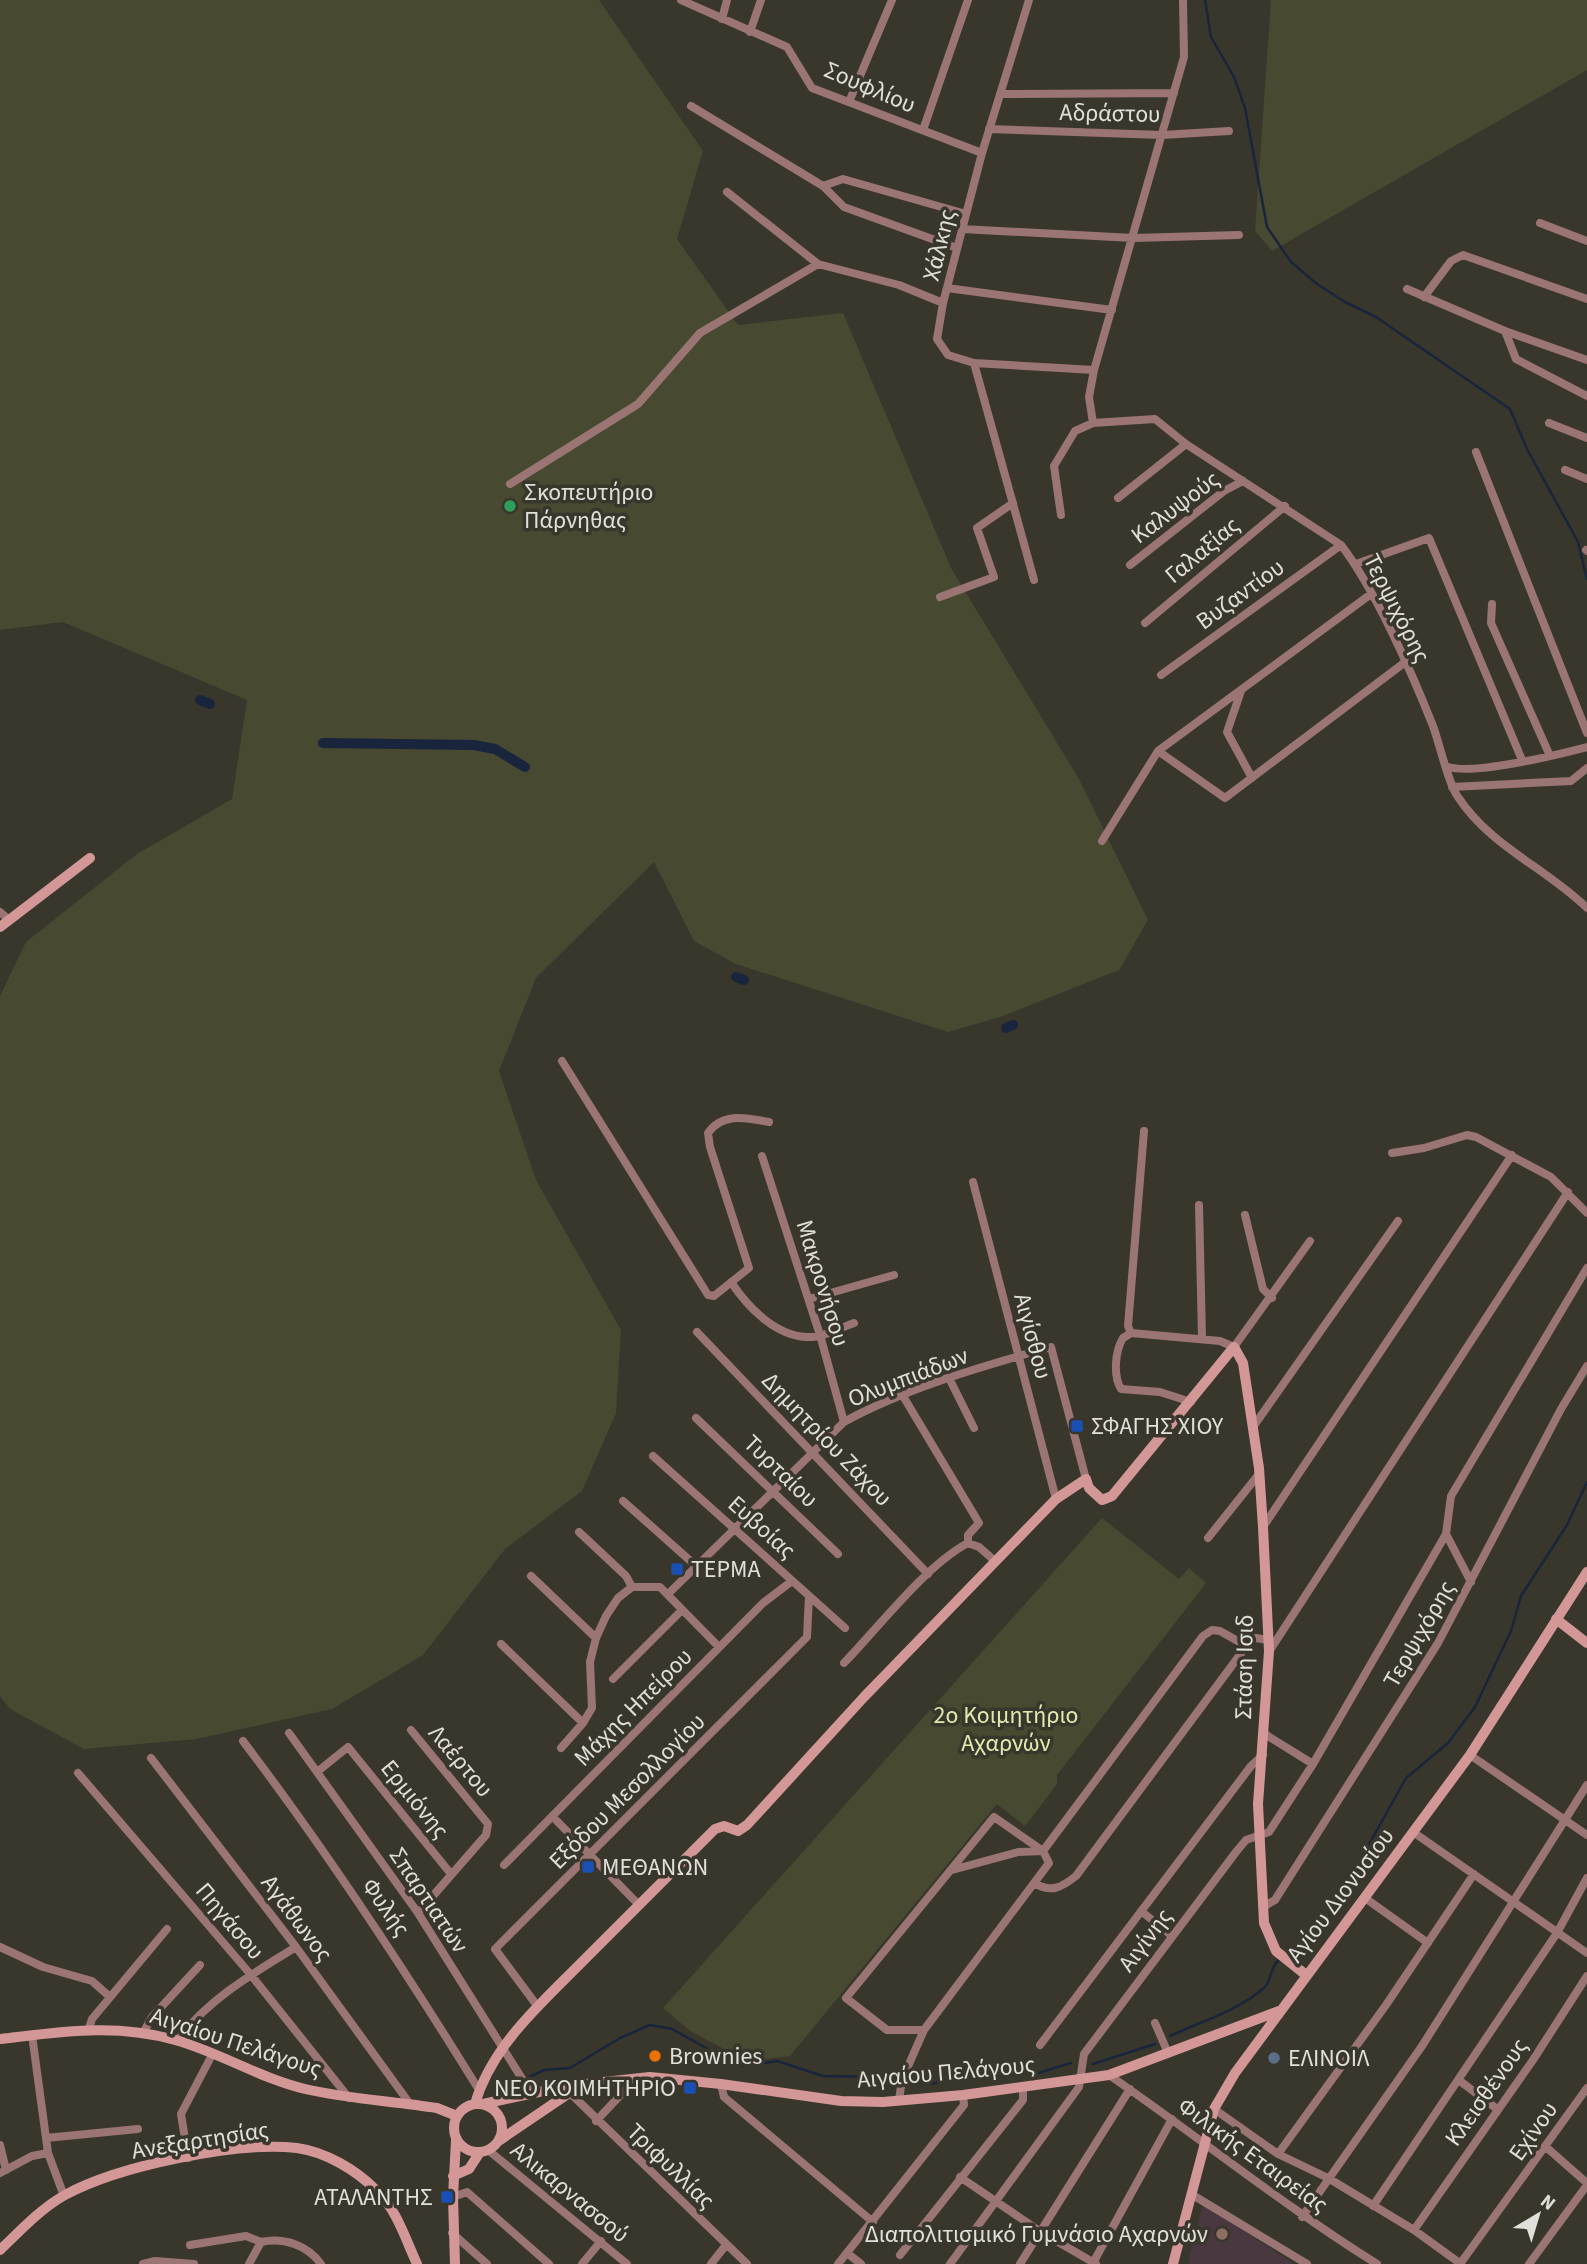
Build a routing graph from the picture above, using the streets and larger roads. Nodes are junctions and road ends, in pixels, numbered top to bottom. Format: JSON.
{"nodes":[{"id":1,"x":681,"y":0,"type":"edge"},
{"id":2,"x":727,"y":0,"type":"edge"},
{"id":3,"x":761,"y":0,"type":"edge"},
{"id":4,"x":892,"y":0,"type":"edge"},
{"id":5,"x":968,"y":0,"type":"edge"},
{"id":6,"x":1029,"y":0,"type":"edge"},
{"id":7,"x":1183,"y":0,"type":"edge"},
{"id":8,"x":722,"y":19,"type":"junction"},
{"id":9,"x":750,"y":32,"type":"junction"},
{"id":10,"x":1174,"y":93,"type":"junction"},
{"id":11,"x":1000,"y":94,"type":"junction"},
{"id":12,"x":849,"y":102,"type":"junction"},
{"id":13,"x":691,"y":106,"type":"dead end"},
{"id":14,"x":989,"y":129,"type":"junction"},
{"id":15,"x":923,"y":130,"type":"junction"},
{"id":16,"x":1230,"y":131,"type":"dead end"},
{"id":17,"x":1162,"y":135,"type":"junction"},
{"id":18,"x":982,"y":153,"type":"junction"},
{"id":19,"x":822,"y":186,"type":"junction"},
{"id":20,"x":727,"y":192,"type":"dead end"},
{"id":21,"x":966,"y":214,"type":"junction"},
{"id":22,"x":1540,"y":223,"type":"dead end"},
{"id":23,"x":962,"y":229,"type":"junction"},
{"id":24,"x":1238,"y":235,"type":"dead end"},
{"id":25,"x":1133,"y":238,"type":"junction"},
{"id":26,"x":1587,"y":241,"type":"edge"},
{"id":27,"x":957,"y":248,"type":"junction"},
{"id":28,"x":818,"y":264,"type":"junction"},
{"id":29,"x":947,"y":288,"type":"junction"},
{"id":30,"x":1407,"y":289,"type":"dead end"},
{"id":31,"x":1424,"y":297,"type":"junction"},
{"id":32,"x":1587,"y":299,"type":"edge"},
{"id":33,"x":943,"y":303,"type":"junction"},
{"id":34,"x":1112,"y":310,"type":"junction"},
{"id":35,"x":1505,"y":331,"type":"junction"},
{"id":36,"x":1587,"y":360,"type":"edge"},
{"id":37,"x":974,"y":363,"type":"junction"},
{"id":38,"x":1094,"y":370,"type":"junction"},
{"id":39,"x":1587,"y":396,"type":"edge"},
{"id":40,"x":1093,"y":423,"type":"junction"},
{"id":41,"x":1549,"y":423,"type":"dead end"},
{"id":42,"x":1587,"y":438,"type":"edge"},
{"id":43,"x":1186,"y":444,"type":"junction"},
{"id":44,"x":1476,"y":452,"type":"dead end"},
{"id":45,"x":1565,"y":470,"type":"dead end"},
{"id":46,"x":1587,"y":479,"type":"edge"},
{"id":47,"x":1243,"y":481,"type":"junction"},
{"id":48,"x":510,"y":484,"type":"dead end"},
{"id":49,"x":1118,"y":498,"type":"dead end"},
{"id":50,"x":1013,"y":503,"type":"junction"},
{"id":51,"x":1284,"y":506,"type":"junction"},
{"id":52,"x":1061,"y":515,"type":"dead end"},
{"id":53,"x":1341,"y":545,"type":"junction"},
{"id":54,"x":1356,"y":564,"type":"junction"},
{"id":55,"x":1130,"y":565,"type":"dead end"},
{"id":56,"x":1034,"y":580,"type":"dead end"},
{"id":57,"x":1371,"y":594,"type":"junction"},
{"id":58,"x":940,"y":597,"type":"dead end"},
{"id":59,"x":1492,"y":604,"type":"dead end"},
{"id":60,"x":1145,"y":624,"type":"dead end"},
{"id":61,"x":1404,"y":663,"type":"junction"},
{"id":62,"x":1161,"y":675,"type":"dead end"},
{"id":63,"x":1241,"y":690,"type":"junction"},
{"id":64,"x":1587,"y":733,"type":"edge"},
{"id":65,"x":1587,"y":747,"type":"edge"},
{"id":66,"x":1158,"y":751,"type":"junction"},
{"id":67,"x":1550,"y":756,"type":"junction"},
{"id":68,"x":1522,"y":760,"type":"junction"},
{"id":69,"x":1448,"y":767,"type":"junction"},
{"id":70,"x":1587,"y":768,"type":"edge"},
{"id":71,"x":1251,"y":778,"type":"junction"},
{"id":72,"x":1452,"y":787,"type":"junction"},
{"id":73,"x":1102,"y":841,"type":"dead end"},
{"id":74,"x":90,"y":858,"type":"dead end"},
{"id":75,"x":1587,"y":908,"type":"edge"},
{"id":76,"x":3,"y":919,"type":"edge"},
{"id":77,"x":562,"y":1061,"type":"dead end"},
{"id":78,"x":769,"y":1122,"type":"dead end"},
{"id":79,"x":1144,"y":1131,"type":"dead end"},
{"id":80,"x":1392,"y":1153,"type":"dead end"},
{"id":81,"x":1512,"y":1155,"type":"junction"},
{"id":82,"x":762,"y":1156,"type":"dead end"},
{"id":83,"x":973,"y":1182,"type":"dead end"},
{"id":84,"x":1569,"y":1192,"type":"junction"},
{"id":85,"x":1199,"y":1205,"type":"dead end"},
{"id":86,"x":1587,"y":1213,"type":"edge"},
{"id":87,"x":1245,"y":1215,"type":"dead end"},
{"id":88,"x":1398,"y":1221,"type":"dead end"},
{"id":89,"x":1310,"y":1241,"type":"dead end"},
{"id":90,"x":1587,"y":1268,"type":"edge"},
{"id":91,"x":894,"y":1275,"type":"dead end"},
{"id":92,"x":731,"y":1282,"type":"junction"},
{"id":93,"x":1272,"y":1298,"type":"junction"},
{"id":94,"x":809,"y":1299,"type":"junction"},
{"id":95,"x":854,"y":1323,"type":"dead end"},
{"id":96,"x":697,"y":1332,"type":"dead end"},
{"id":97,"x":1131,"y":1333,"type":"junction"},
{"id":98,"x":820,"y":1335,"type":"junction"},
{"id":99,"x":1202,"y":1338,"type":"junction"},
{"id":100,"x":1234,"y":1347,"type":"junction"},
{"id":101,"x":1018,"y":1356,"type":"junction"},
{"id":102,"x":1587,"y":1366,"type":"edge"},
{"id":103,"x":950,"y":1380,"type":"junction"},
{"id":104,"x":903,"y":1396,"type":"junction"},
{"id":105,"x":1191,"y":1402,"type":"junction"},
{"id":106,"x":696,"y":1418,"type":"dead end"},
{"id":107,"x":844,"y":1422,"type":"junction"},
{"id":108,"x":974,"y":1428,"type":"dead end"},
{"id":109,"x":1252,"y":1428,"type":"junction"},
{"id":110,"x":815,"y":1452,"type":"junction"},
{"id":111,"x":653,"y":1456,"type":"dead end"},
{"id":112,"x":1259,"y":1474,"type":"junction"},
{"id":113,"x":1086,"y":1479,"type":"junction"},
{"id":114,"x":776,"y":1491,"type":"junction"},
{"id":115,"x":1056,"y":1499,"type":"junction"},
{"id":116,"x":624,"y":1501,"type":"dead end"},
{"id":117,"x":1263,"y":1527,"type":"junction"},
{"id":118,"x":735,"y":1528,"type":"junction"},
{"id":119,"x":579,"y":1532,"type":"dead end"},
{"id":120,"x":1446,"y":1534,"type":"junction"},
{"id":121,"x":1208,"y":1538,"type":"dead end"},
{"id":122,"x":968,"y":1544,"type":"junction"},
{"id":123,"x":838,"y":1554,"type":"dead end"},
{"id":124,"x":995,"y":1561,"type":"junction"},
{"id":125,"x":695,"y":1565,"type":"junction"},
{"id":126,"x":1587,"y":1572,"type":"edge"},
{"id":127,"x":928,"y":1574,"type":"junction"},
{"id":128,"x":531,"y":1576,"type":"dead end"},
{"id":129,"x":792,"y":1581,"type":"junction"},
{"id":130,"x":1471,"y":1582,"type":"junction"},
{"id":131,"x":632,"y":1587,"type":"junction"},
{"id":132,"x":668,"y":1594,"type":"junction"},
{"id":133,"x":809,"y":1596,"type":"junction"},
{"id":134,"x":682,"y":1610,"type":"junction"},
{"id":135,"x":1556,"y":1619,"type":"junction"},
{"id":136,"x":845,"y":1628,"type":"dead end"},
{"id":137,"x":596,"y":1638,"type":"junction"},
{"id":138,"x":1587,"y":1643,"type":"edge"},
{"id":139,"x":501,"y":1644,"type":"dead end"},
{"id":140,"x":1243,"y":1644,"type":"junction"},
{"id":141,"x":1269,"y":1645,"type":"junction"},
{"id":142,"x":719,"y":1647,"type":"junction"},
{"id":143,"x":844,"y":1663,"type":"dead end"},
{"id":144,"x":613,"y":1679,"type":"dead end"},
{"id":145,"x":583,"y":1723,"type":"junction"},
{"id":146,"x":411,"y":1730,"type":"dead end"},
{"id":147,"x":289,"y":1733,"type":"dead end"},
{"id":148,"x":1264,"y":1733,"type":"junction"},
{"id":149,"x":243,"y":1741,"type":"dead end"},
{"id":150,"x":561,"y":1748,"type":"dead end"},
{"id":151,"x":1263,"y":1755,"type":"junction"},
{"id":152,"x":1470,"y":1755,"type":"junction"},
{"id":153,"x":151,"y":1758,"type":"dead end"},
{"id":154,"x":1313,"y":1764,"type":"junction"},
{"id":155,"x":317,"y":1772,"type":"junction"},
{"id":156,"x":78,"y":1773,"type":"dead end"},
{"id":157,"x":1587,"y":1784,"type":"edge"},
{"id":158,"x":552,"y":1816,"type":"junction"},
{"id":159,"x":1565,"y":1819,"type":"junction"},
{"id":160,"x":1413,"y":1832,"type":"junction"},
{"id":161,"x":1587,"y":1835,"type":"edge"},
{"id":162,"x":1259,"y":1837,"type":"junction"},
{"id":163,"x":1044,"y":1851,"type":"junction"},
{"id":164,"x":590,"y":1855,"type":"junction"},
{"id":165,"x":504,"y":1865,"type":"dead end"},
{"id":166,"x":951,"y":1870,"type":"junction"},
{"id":167,"x":451,"y":1874,"type":"junction"},
{"id":168,"x":1474,"y":1874,"type":"junction"},
{"id":169,"x":1587,"y":1878,"type":"edge"},
{"id":170,"x":1034,"y":1883,"type":"junction"},
{"id":171,"x":1364,"y":1898,"type":"junction"},
{"id":172,"x":1514,"y":1903,"type":"junction"},
{"id":173,"x":639,"y":1905,"type":"junction"},
{"id":174,"x":1263,"y":1907,"type":"junction"},
{"id":175,"x":1141,"y":1911,"type":"junction"},
{"id":176,"x":418,"y":1913,"type":"junction"},
{"id":177,"x":167,"y":1929,"type":"dead end"},
{"id":178,"x":1557,"y":1933,"type":"junction"},
{"id":179,"x":1172,"y":1936,"type":"junction"},
{"id":180,"x":1428,"y":1943,"type":"junction"},
{"id":181,"x":0,"y":1947,"type":"edge"},
{"id":182,"x":296,"y":1947,"type":"junction"},
{"id":183,"x":1587,"y":1953,"type":"edge"},
{"id":184,"x":200,"y":1965,"type":"dead end"},
{"id":185,"x":250,"y":1975,"type":"junction"},
{"id":186,"x":1306,"y":1975,"type":"junction"},
{"id":187,"x":1587,"y":1976,"type":"edge"},
{"id":188,"x":110,"y":1997,"type":"junction"},
{"id":189,"x":538,"y":2007,"type":"junction"},
{"id":190,"x":1279,"y":2011,"type":"junction"},
{"id":191,"x":1155,"y":2023,"type":"dead end"},
{"id":192,"x":89,"y":2028,"type":"junction"},
{"id":193,"x":924,"y":2030,"type":"junction"},
{"id":194,"x":143,"y":2033,"type":"junction"},
{"id":195,"x":32,"y":2035,"type":"junction"},
{"id":196,"x":0,"y":2039,"type":"edge"},
{"id":197,"x":177,"y":2041,"type":"junction"},
{"id":198,"x":1040,"y":2045,"type":"dead end"},
{"id":199,"x":502,"y":2047,"type":"junction"},
{"id":200,"x":1168,"y":2053,"type":"junction"},
{"id":201,"x":212,"y":2055,"type":"junction"},
{"id":202,"x":1109,"y":2075,"type":"junction"},
{"id":203,"x":629,"y":2079,"type":"junction"},
{"id":204,"x":1081,"y":2079,"type":"junction"},
{"id":205,"x":1460,"y":2081,"type":"junction"},
{"id":206,"x":721,"y":2084,"type":"junction"},
{"id":207,"x":581,"y":2085,"type":"junction"},
{"id":208,"x":1023,"y":2088,"type":"junction"},
{"id":209,"x":1587,"y":2088,"type":"edge"},
{"id":210,"x":479,"y":2090,"type":"junction"},
{"id":211,"x":1130,"y":2090,"type":"junction"},
{"id":212,"x":531,"y":2093,"type":"junction"},
{"id":213,"x":570,"y":2093,"type":"junction"},
{"id":214,"x":963,"y":2095,"type":"junction"},
{"id":215,"x":349,"y":2098,"type":"junction"},
{"id":216,"x":899,"y":2100,"type":"junction"},
{"id":217,"x":410,"y":2104,"type":"junction"},
{"id":218,"x":479,"y":2104,"type":"junction"},
{"id":219,"x":1214,"y":2109,"type":"junction"},
{"id":220,"x":1497,"y":2109,"type":"junction"},
{"id":221,"x":457,"y":2116,"type":"junction"},
{"id":222,"x":1172,"y":2119,"type":"junction"},
{"id":223,"x":596,"y":2121,"type":"junction"},
{"id":224,"x":138,"y":2129,"type":"dead end"},
{"id":225,"x":46,"y":2138,"type":"junction"},
{"id":226,"x":456,"y":2140,"type":"junction"},
{"id":227,"x":499,"y":2140,"type":"junction"},
{"id":228,"x":1207,"y":2144,"type":"junction"},
{"id":229,"x":0,"y":2145,"type":"edge"},
{"id":230,"x":1546,"y":2147,"type":"junction"},
{"id":231,"x":484,"y":2151,"type":"junction"},
{"id":232,"x":48,"y":2153,"type":"junction"},
{"id":233,"x":1278,"y":2154,"type":"junction"},
{"id":234,"x":188,"y":2158,"type":"junction"},
{"id":235,"x":3,"y":2171,"type":"edge"},
{"id":236,"x":453,"y":2176,"type":"junction"},
{"id":237,"x":960,"y":2177,"type":"junction"},
{"id":238,"x":1328,"y":2178,"type":"junction"},
{"id":239,"x":1587,"y":2184,"type":"edge"},
{"id":240,"x":1191,"y":2194,"type":"junction"},
{"id":241,"x":64,"y":2196,"type":"junction"},
{"id":242,"x":453,"y":2197,"type":"junction"},
{"id":243,"x":995,"y":2203,"type":"junction"},
{"id":244,"x":1373,"y":2206,"type":"junction"},
{"id":245,"x":1302,"y":2217,"type":"junction"},
{"id":246,"x":873,"y":2222,"type":"junction"},
{"id":247,"x":1413,"y":2230,"type":"junction"},
{"id":248,"x":1041,"y":2232,"type":"junction"},
{"id":249,"x":452,"y":2233,"type":"junction"},
{"id":250,"x":601,"y":2241,"type":"junction"},
{"id":251,"x":261,"y":2242,"type":"junction"},
{"id":252,"x":190,"y":2245,"type":"dead end"},
{"id":253,"x":726,"y":2245,"type":"junction"},
{"id":254,"x":0,"y":2250,"type":"edge"},
{"id":255,"x":847,"y":2253,"type":"junction"},
{"id":256,"x":900,"y":2255,"type":"dead end"},
{"id":257,"x":1080,"y":2260,"type":"edge"},
{"id":258,"x":1094,"y":2263,"type":"edge"},
{"id":259,"x":143,"y":2264,"type":"edge"},
{"id":260,"x":194,"y":2264,"type":"edge"},
{"id":261,"x":249,"y":2264,"type":"edge"},
{"id":262,"x":321,"y":2264,"type":"edge"},
{"id":263,"x":417,"y":2264,"type":"edge"},
{"id":264,"x":455,"y":2264,"type":"edge"},
{"id":265,"x":487,"y":2264,"type":"edge"},
{"id":266,"x":549,"y":2264,"type":"edge"},
{"id":267,"x":582,"y":2264,"type":"edge"},
{"id":268,"x":627,"y":2264,"type":"edge"},
{"id":269,"x":711,"y":2264,"type":"edge"},
{"id":270,"x":747,"y":2264,"type":"edge"},
{"id":271,"x":838,"y":2264,"type":"edge"},
{"id":272,"x":861,"y":2264,"type":"edge"},
{"id":273,"x":950,"y":2264,"type":"edge"},
{"id":274,"x":1020,"y":2264,"type":"edge"},
{"id":275,"x":1173,"y":2264,"type":"edge"},
{"id":276,"x":1307,"y":2264,"type":"edge"},
{"id":277,"x":1377,"y":2264,"type":"edge"},
{"id":278,"x":1460,"y":2264,"type":"edge"},
{"id":279,"x":1529,"y":2264,"type":"edge"}],
"edges":[{"from":1,"to":8,"type":"street","name":"Σουφλίου"},
{"from":2,"to":8,"type":"street"},
{"from":3,"to":9,"type":"street"},
{"from":4,"to":12,"type":"street"},
{"from":5,"to":15,"type":"street"},
{"from":6,"to":11,"type":"street","name":"Χάλκης"},
{"from":7,"to":10,"type":"street"},
{"from":8,"to":9,"type":"street","name":"Σουφλίου"},
{"from":9,"to":12,"type":"street","name":"Σουφλίου"},
{"from":10,"to":11,"type":"street","name":"Αδράστου"},
{"from":10,"to":17,"type":"street"},
{"from":11,"to":14,"type":"street","name":"Χάλκης"},
{"from":12,"to":15,"type":"street","name":"Σουφλίου"},
{"from":13,"to":19,"type":"street"},
{"from":14,"to":17,"type":"street","name":"Αδράστου"},
{"from":14,"to":18,"type":"street","name":"Χάλκης"},
{"from":15,"to":18,"type":"street","name":"Σουφλίου"},
{"from":16,"to":17,"type":"street","name":"Αδράστου"},
{"from":17,"to":25,"type":"street"},
{"from":18,"to":21,"type":"street","name":"Χάλκης"},
{"from":19,"to":21,"type":"street"},
{"from":19,"to":27,"type":"street"},
{"from":20,"to":28,"type":"street"},
{"from":21,"to":23,"type":"street","name":"Χάλκης"},
{"from":22,"to":26,"type":"street"},
{"from":23,"to":25,"type":"street"},
{"from":23,"to":27,"type":"street","name":"Χάλκης"},
{"from":24,"to":25,"type":"street"},
{"from":25,"to":34,"type":"street"},
{"from":27,"to":29,"type":"street","name":"Χάλκης"},
{"from":28,"to":33,"type":"street"},
{"from":28,"to":48,"type":"street"},
{"from":29,"to":33,"type":"street","name":"Χάλκης"},
{"from":29,"to":34,"type":"street"},
{"from":30,"to":31,"type":"street"},
{"from":31,"to":32,"type":"street"},
{"from":31,"to":35,"type":"street"},
{"from":33,"to":37,"type":"street","name":"Χάλκης"},
{"from":34,"to":38,"type":"street"},
{"from":35,"to":36,"type":"street"},
{"from":35,"to":39,"type":"street"},
{"from":37,"to":38,"type":"street","name":"Χάλκης"},
{"from":37,"to":50,"type":"street"},
{"from":38,"to":40,"type":"street"},
{"from":40,"to":43,"type":"street","name":"Τερψιχόρης"},
{"from":40,"to":52,"type":"street"},
{"from":41,"to":42,"type":"street"},
{"from":43,"to":47,"type":"street","name":"Τερψιχόρης"},
{"from":43,"to":49,"type":"street"},
{"from":44,"to":64,"type":"street"},
{"from":45,"to":46,"type":"street"},
{"from":47,"to":51,"type":"street","name":"Τερψιχόρης"},
{"from":47,"to":55,"type":"street","name":"Καλυψούς"},
{"from":50,"to":56,"type":"street"},
{"from":50,"to":58,"type":"street"},
{"from":51,"to":53,"type":"street","name":"Τερψιχόρης"},
{"from":51,"to":60,"type":"street","name":"Γαλαξίας"},
{"from":53,"to":54,"type":"street","name":"Τερψιχόρης"},
{"from":53,"to":62,"type":"street","name":"Βυζαντίου"},
{"from":54,"to":57,"type":"street","name":"Τερψιχόρης"},
{"from":54,"to":68,"type":"street"},
{"from":57,"to":61,"type":"street","name":"Τερψιχόρης"},
{"from":57,"to":63,"type":"street"},
{"from":59,"to":67,"type":"street"},
{"from":61,"to":69,"type":"street","name":"Τερψιχόρης"},
{"from":61,"to":71,"type":"street"},
{"from":63,"to":66,"type":"street"},
{"from":63,"to":71,"type":"street"},
{"from":65,"to":67,"type":"street"},
{"from":66,"to":71,"type":"street"},
{"from":66,"to":73,"type":"street"},
{"from":67,"to":68,"type":"street"},
{"from":68,"to":69,"type":"street"},
{"from":69,"to":72,"type":"street","name":"Τερψιχόρης"},
{"from":70,"to":72,"type":"street"},
{"from":72,"to":75,"type":"street","name":"Τερψιχόρης"},
{"from":74,"to":76,"type":"street"},
{"from":77,"to":92,"type":"street"},
{"from":78,"to":92,"type":"street"},
{"from":79,"to":97,"type":"street"},
{"from":80,"to":81,"type":"street"},
{"from":81,"to":84,"type":"street"},
{"from":81,"to":117,"type":"street"},
{"from":82,"to":94,"type":"street","name":"Μακρονήσου"},
{"from":83,"to":101,"type":"street","name":"Αιγίσθου"},
{"from":84,"to":86,"type":"street"},
{"from":84,"to":141,"type":"street"},
{"from":85,"to":99,"type":"street"},
{"from":87,"to":93,"type":"street"},
{"from":88,"to":109,"type":"street"},
{"from":89,"to":93,"type":"street"},
{"from":90,"to":120,"type":"street"},
{"from":91,"to":94,"type":"street"},
{"from":92,"to":98,"type":"street"},
{"from":93,"to":100,"type":"street"},
{"from":94,"to":98,"type":"street","name":"Μακρονήσου"},
{"from":95,"to":98,"type":"street"},
{"from":96,"to":110,"type":"street","name":"Δημητρίου Ζάχου"},
{"from":97,"to":99,"type":"street"},
{"from":97,"to":105,"type":"street"},
{"from":98,"to":107,"type":"street","name":"Μακρονήσου"},
{"from":99,"to":100,"type":"street"},
{"from":100,"to":105,"type":"street"},
{"from":100,"to":109,"type":"street","name":"Στάση Ισιδ"},
{"from":101,"to":103,"type":"street","name":"Ολυμπιάδων"},
{"from":101,"to":113,"type":"street","name":"Ολυμπιάδων"},
{"from":101,"to":115,"type":"street","name":"Αιγίσθου"},
{"from":102,"to":130,"type":"street","name":"Τερψιχόρης"},
{"from":103,"to":104,"type":"street","name":"Ολυμπιάδων"},
{"from":103,"to":108,"type":"street"},
{"from":104,"to":107,"type":"street","name":"Ολυμπιάδων"},
{"from":104,"to":122,"type":"street"},
{"from":105,"to":113,"type":"street"},
{"from":106,"to":114,"type":"street","name":"Τυρταίου"},
{"from":107,"to":110,"type":"street","name":"Ολυμπιάδων"},
{"from":109,"to":112,"type":"street","name":"Στάση Ισιδ"},
{"from":110,"to":114,"type":"street","name":"Ολυμπιάδων"},
{"from":110,"to":127,"type":"street","name":"Δημητρίου Ζάχου"},
{"from":111,"to":118,"type":"street","name":"Ευβοίας"},
{"from":112,"to":117,"type":"street","name":"Στάση Ισιδ"},
{"from":112,"to":121,"type":"street"},
{"from":113,"to":115,"type":"street"},
{"from":114,"to":118,"type":"street","name":"Ολυμπιάδων"},
{"from":114,"to":123,"type":"street","name":"Τυρταίου"},
{"from":115,"to":124,"type":"street"},
{"from":116,"to":125,"type":"street"},
{"from":117,"to":141,"type":"street","name":"Στάση Ισιδ"},
{"from":118,"to":125,"type":"street","name":"Ολυμπιάδων"},
{"from":118,"to":129,"type":"street","name":"Ευβοίας"},
{"from":119,"to":131,"type":"street"},
{"from":120,"to":130,"type":"street"},
{"from":120,"to":154,"type":"street","name":"Αιγίνης"},
{"from":122,"to":124,"type":"street"},
{"from":122,"to":127,"type":"street"},
{"from":124,"to":173,"type":"street"},
{"from":125,"to":132,"type":"street","name":"Ολυμπιάδων"},
{"from":126,"to":135,"type":"street","name":"Αγίου Διονυσίου"},
{"from":127,"to":143,"type":"street"},
{"from":128,"to":137,"type":"street"},
{"from":129,"to":133,"type":"street","name":"Ευβοίας"},
{"from":129,"to":142,"type":"street","name":"Μάχης Ηπείρου"},
{"from":130,"to":174,"type":"street","name":"Τερψιχόρης"},
{"from":131,"to":132,"type":"street"},
{"from":131,"to":137,"type":"street"},
{"from":132,"to":134,"type":"street"},
{"from":133,"to":136,"type":"street","name":"Ευβοίας"},
{"from":133,"to":164,"type":"street","name":"Εξόδου Μεσολλογίου"},
{"from":134,"to":142,"type":"street"},
{"from":134,"to":144,"type":"street"},
{"from":135,"to":138,"type":"street"},
{"from":135,"to":152,"type":"street","name":"Αγίου Διονυσίου"},
{"from":137,"to":145,"type":"street"},
{"from":139,"to":145,"type":"street"},
{"from":140,"to":141,"type":"street"},
{"from":140,"to":163,"type":"street"},
{"from":140,"to":170,"type":"street"},
{"from":141,"to":148,"type":"street","name":"Στάση Ισιδ"},
{"from":142,"to":158,"type":"street","name":"Μάχης Ηπείρου"},
{"from":145,"to":150,"type":"street"},
{"from":146,"to":167,"type":"street","name":"Λαέρτου"},
{"from":147,"to":155,"type":"street","name":"Σπαρτιατών"},
{"from":148,"to":151,"type":"street","name":"Στάση Ισιδ"},
{"from":148,"to":154,"type":"street"},
{"from":149,"to":210,"type":"street","name":"Φυλής"},
{"from":151,"to":162,"type":"street","name":"Στάση Ισιδ"},
{"from":151,"to":175,"type":"street"},
{"from":152,"to":159,"type":"street"},
{"from":152,"to":160,"type":"street","name":"Αγίου Διονυσίου"},
{"from":153,"to":182,"type":"street","name":"Αγάθωνος"},
{"from":154,"to":162,"type":"street","name":"Αιγίνης"},
{"from":155,"to":167,"type":"street","name":"Ερμιόνης"},
{"from":155,"to":176,"type":"street","name":"Σπαρτιατών"},
{"from":156,"to":185,"type":"street","name":"Πηγάσου"},
{"from":157,"to":159,"type":"street"},
{"from":158,"to":164,"type":"street"},
{"from":158,"to":165,"type":"street","name":"Μάχης Ηπείρου"},
{"from":159,"to":161,"type":"street"},
{"from":159,"to":172,"type":"street"},
{"from":160,"to":168,"type":"street"},
{"from":160,"to":171,"type":"street","name":"Αγίου Διονυσίου"},
{"from":162,"to":174,"type":"street","name":"Στάση Ισιδ"},
{"from":162,"to":179,"type":"street","name":"Αιγίνης"},
{"from":163,"to":166,"type":"street"},
{"from":163,"to":166,"type":"street"},
{"from":163,"to":170,"type":"street"},
{"from":164,"to":173,"type":"street"},
{"from":164,"to":189,"type":"street","name":"Εξόδου Μεσολλογίου"},
{"from":166,"to":193,"type":"street"},
{"from":167,"to":176,"type":"street","name":"Λαέρτου"},
{"from":168,"to":172,"type":"street"},
{"from":168,"to":180,"type":"street"},
{"from":169,"to":178,"type":"street"},
{"from":170,"to":193,"type":"street"},
{"from":171,"to":180,"type":"street"},
{"from":171,"to":186,"type":"street","name":"Αγίου Διονυσίου"},
{"from":172,"to":178,"type":"street"},
{"from":172,"to":238,"type":"street"},
{"from":173,"to":189,"type":"street"},
{"from":174,"to":186,"type":"street","name":"Στάση Ισιδ"},
{"from":175,"to":179,"type":"street"},
{"from":175,"to":198,"type":"street"},
{"from":176,"to":199,"type":"street","name":"Σπαρτιατών"},
{"from":177,"to":188,"type":"street"},
{"from":178,"to":183,"type":"street"},
{"from":178,"to":205,"type":"street"},
{"from":179,"to":204,"type":"street","name":"Αιγίνης"},
{"from":180,"to":233,"type":"street"},
{"from":181,"to":188,"type":"street"},
{"from":182,"to":185,"type":"street"},
{"from":182,"to":217,"type":"street","name":"Αγάθωνος"},
{"from":184,"to":194,"type":"street"},
{"from":185,"to":197,"type":"street"},
{"from":185,"to":215,"type":"street","name":"Πηγάσου"},
{"from":186,"to":190,"type":"street","name":"Αγίου Διονυσίου"},
{"from":187,"to":220,"type":"street","name":"Κλεισθένους"},
{"from":188,"to":192,"type":"street"},
{"from":189,"to":199,"type":"street"},
{"from":190,"to":200,"type":"street","name":"Αιγαίου Πελάγους"},
{"from":190,"to":219,"type":"street","name":"Αγίου Διονυσίου"},
{"from":191,"to":200,"type":"street"},
{"from":192,"to":194,"type":"street","name":"Αιγαίου Πελάγους"},
{"from":192,"to":195,"type":"street","name":"Αιγαίου Πελάγους"},
{"from":193,"to":216,"type":"street"},
{"from":194,"to":197,"type":"street","name":"Αιγαίου Πελάγους"},
{"from":195,"to":196,"type":"street","name":"Αιγαίου Πελάγους"},
{"from":195,"to":225,"type":"street"},
{"from":197,"to":201,"type":"street","name":"Αιγαίου Πελάγους"},
{"from":199,"to":210,"type":"street"},
{"from":199,"to":212,"type":"street","name":"Σπαρτιατών"},
{"from":200,"to":202,"type":"street","name":"Αιγαίου Πελάγους"},
{"from":201,"to":215,"type":"street","name":"Αιγαίου Πελάγους"},
{"from":201,"to":234,"type":"street"},
{"from":202,"to":204,"type":"street","name":"Αιγαίου Πελάγους"},
{"from":202,"to":211,"type":"street","name":"Φιλικής Εταιρείας"},
{"from":203,"to":206,"type":"street","name":"Αιγαίου Πελάγους"},
{"from":203,"to":207,"type":"street","name":"Αιγαίου Πελάγους"},
{"from":203,"to":223,"type":"street"},
{"from":204,"to":208,"type":"street","name":"Αιγαίου Πελάγους"},
{"from":204,"to":243,"type":"street","name":"Αιγίνης"},
{"from":205,"to":220,"type":"street"},
{"from":205,"to":244,"type":"street"},
{"from":206,"to":216,"type":"street","name":"Αιγαίου Πελάγους"},
{"from":206,"to":246,"type":"street"},
{"from":207,"to":212,"type":"street","name":"Αιγαίου Πελάγους"},
{"from":207,"to":213,"type":"street"},
{"from":208,"to":214,"type":"street","name":"Αιγαίου Πελάγους"},
{"from":208,"to":237,"type":"street"},
{"from":209,"to":230,"type":"street","name":"Εχίνου"},
{"from":210,"to":218,"type":"street"},
{"from":211,"to":222,"type":"street","name":"Φιλικής Εταιρείας"},
{"from":211,"to":248,"type":"street"},
{"from":212,"to":218,"type":"street","name":"Αιγαίου Πελάγους"},
{"from":213,"to":223,"type":"street","name":"Τριφυλλίας"},
{"from":213,"to":227,"type":"street"},
{"from":214,"to":216,"type":"street","name":"Αιγαίου Πελάγους"},
{"from":214,"to":246,"type":"street"},
{"from":215,"to":217,"type":"street","name":"Αιγαίου Πελάγους"},
{"from":217,"to":221,"type":"street","name":"Αιγαίου Πελάγους"},
{"from":218,"to":221,"type":"street"},
{"from":218,"to":227,"type":"street"},
{"from":219,"to":228,"type":"street","name":"Αγίου Διονυσίου"},
{"from":219,"to":233,"type":"street"},
{"from":220,"to":247,"type":"street","name":"Κλεισθένους"},
{"from":221,"to":226,"type":"street"},
{"from":222,"to":228,"type":"street","name":"Φιλικής Εταιρείας"},
{"from":222,"to":258,"type":"street"},
{"from":223,"to":253,"type":"street","name":"Τριφυλλίας"},
{"from":224,"to":225,"type":"street"},
{"from":225,"to":232,"type":"street"},
{"from":226,"to":231,"type":"street"},
{"from":226,"to":236,"type":"street"},
{"from":227,"to":231,"type":"street"},
{"from":228,"to":240,"type":"street","name":"Αγίου Διονυσίου"},
{"from":228,"to":245,"type":"street","name":"Φιλικής Εταιρείας"},
{"from":229,"to":235,"type":"street"},
{"from":230,"to":239,"type":"street"},
{"from":230,"to":278,"type":"street","name":"Εχίνου"},
{"from":231,"to":236,"type":"street"},
{"from":231,"to":250,"type":"street","name":"Αλικαρνασσού"},
{"from":232,"to":235,"type":"street"},
{"from":232,"to":241,"type":"street"},
{"from":233,"to":238,"type":"street"},
{"from":234,"to":241,"type":"street","name":"Ανεξαρτησίας"},
{"from":234,"to":263,"type":"street","name":"Ανεξαρτησίας"},
{"from":236,"to":242,"type":"street"},
{"from":237,"to":243,"type":"street"},
{"from":237,"to":256,"type":"street"},
{"from":238,"to":244,"type":"street"},
{"from":238,"to":245,"type":"street"},
{"from":239,"to":279,"type":"street"},
{"from":240,"to":275,"type":"street","name":"Αγίου Διονυσίου"},
{"from":240,"to":276,"type":"street"},
{"from":241,"to":254,"type":"street","name":"Ανεξαρτησίας"},
{"from":242,"to":249,"type":"street"},
{"from":242,"to":266,"type":"street"},
{"from":243,"to":248,"type":"street"},
{"from":243,"to":273,"type":"street","name":"Αιγίνης"},
{"from":244,"to":247,"type":"street"},
{"from":245,"to":277,"type":"street","name":"Φιλικής Εταιρείας"},
{"from":246,"to":255,"type":"street"},
{"from":247,"to":278,"type":"street"},
{"from":248,"to":257,"type":"street"},
{"from":248,"to":274,"type":"street"},
{"from":249,"to":264,"type":"street"},
{"from":249,"to":265,"type":"street"},
{"from":250,"to":267,"type":"street"},
{"from":250,"to":268,"type":"street","name":"Αλικαρνασσού"},
{"from":251,"to":252,"type":"street"},
{"from":251,"to":261,"type":"street"},
{"from":251,"to":262,"type":"street"},
{"from":253,"to":269,"type":"street"},
{"from":253,"to":270,"type":"street","name":"Τριφυλλίας"},
{"from":255,"to":271,"type":"street"},
{"from":255,"to":272,"type":"street"},
{"from":257,"to":258,"type":"street"},
{"from":259,"to":260,"type":"street"}]}
